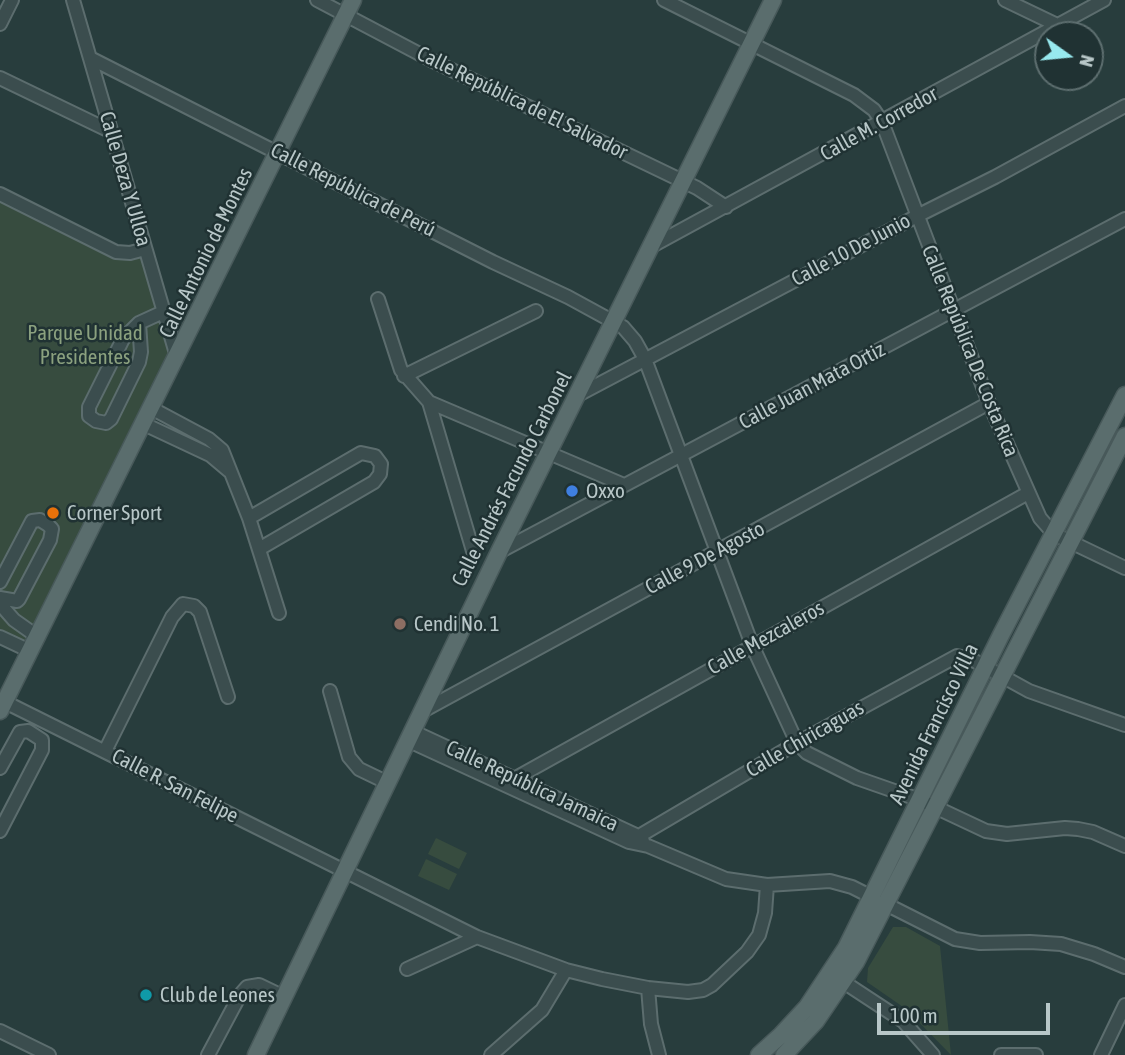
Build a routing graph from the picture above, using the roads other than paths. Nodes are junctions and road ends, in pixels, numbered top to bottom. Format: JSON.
{"nodes":[{"id":1,"x":12,"y":0,"type":"edge"},
{"id":2,"x":73,"y":0,"type":"edge"},
{"id":3,"x":317,"y":0,"type":"edge"},
{"id":4,"x":664,"y":0,"type":"edge"},
{"id":5,"x":774,"y":0,"type":"edge"},
{"id":6,"x":1006,"y":0,"type":"edge"},
{"id":7,"x":1104,"y":0,"type":"edge"},
{"id":8,"x":350,"y":7,"type":"edge"},
{"id":9,"x":1049,"y":21,"type":"edge"},
{"id":10,"x":1065,"y":21,"type":"edge"},
{"id":11,"x":0,"y":24,"type":"edge"},
{"id":12,"x":1034,"y":38,"type":"edge"},
{"id":13,"x":752,"y":44,"type":"junction"},
{"id":14,"x":92,"y":59,"type":"junction"},
{"id":15,"x":0,"y":78,"type":"edge"},
{"id":16,"x":1125,"y":106,"type":"edge"},
{"id":17,"x":882,"y":122,"type":"junction"},
{"id":18,"x":112,"y":132,"type":"junction"},
{"id":19,"x":279,"y":152,"type":"junction"},
{"id":20,"x":684,"y":181,"type":"junction"},
{"id":21,"x":0,"y":194,"type":"edge"},
{"id":22,"x":726,"y":207,"type":"junction"},
{"id":23,"x":917,"y":216,"type":"junction"},
{"id":24,"x":1125,"y":219,"type":"edge"},
{"id":25,"x":652,"y":246,"type":"junction"},
{"id":26,"x":145,"y":249,"type":"junction"},
{"id":27,"x":378,"y":299,"type":"dead end"},
{"id":28,"x":953,"y":310,"type":"junction"},
{"id":29,"x":536,"y":311,"type":"dead end"},
{"id":30,"x":163,"y":312,"type":"junction"},
{"id":31,"x":615,"y":321,"type":"junction"},
{"id":32,"x":139,"y":323,"type":"junction"},
{"id":33,"x":177,"y":357,"type":"junction"},
{"id":34,"x":645,"y":359,"type":"junction"},
{"id":35,"x":404,"y":376,"type":"junction"},
{"id":36,"x":578,"y":395,"type":"junction"},
{"id":37,"x":1125,"y":395,"type":"edge"},
{"id":38,"x":429,"y":402,"type":"junction"},
{"id":39,"x":989,"y":403,"type":"junction"},
{"id":40,"x":151,"y":408,"type":"junction"},
{"id":41,"x":144,"y":424,"type":"junction"},
{"id":42,"x":1125,"y":436,"type":"edge"},
{"id":43,"x":550,"y":452,"type":"junction"},
{"id":44,"x":681,"y":454,"type":"junction"},
{"id":45,"x":232,"y":473,"type":"junction"},
{"id":46,"x":624,"y":485,"type":"junction"},
{"id":47,"x":1028,"y":493,"type":"junction"},
{"id":48,"x":249,"y":518,"type":"junction"},
{"id":49,"x":1054,"y":534,"type":"junction"},
{"id":50,"x":1070,"y":542,"type":"junction"},
{"id":51,"x":260,"y":549,"type":"junction"},
{"id":52,"x":473,"y":551,"type":"dead end"},
{"id":53,"x":718,"y":551,"type":"junction"},
{"id":54,"x":499,"y":552,"type":"junction"},
{"id":55,"x":1125,"y":568,"type":"edge"},
{"id":56,"x":0,"y":582,"type":"edge"},
{"id":57,"x":0,"y":598,"type":"edge"},
{"id":58,"x":0,"y":604,"type":"edge"},
{"id":59,"x":279,"y":612,"type":"dead end"},
{"id":60,"x":0,"y":637,"type":"edge"},
{"id":61,"x":34,"y":644,"type":"junction"},
{"id":62,"x":752,"y":645,"type":"junction"},
{"id":63,"x":985,"y":667,"type":"junction"},
{"id":64,"x":1001,"y":676,"type":"junction"},
{"id":65,"x":330,"y":691,"type":"dead end"},
{"id":66,"x":228,"y":697,"type":"dead end"},
{"id":67,"x":3,"y":706,"type":"edge"},
{"id":68,"x":421,"y":712,"type":"junction"},
{"id":69,"x":47,"y":722,"type":"junction"},
{"id":70,"x":1125,"y":725,"type":"edge"},
{"id":71,"x":410,"y":735,"type":"junction"},
{"id":72,"x":38,"y":736,"type":"junction"},
{"id":73,"x":797,"y":743,"type":"junction"},
{"id":74,"x":105,"y":751,"type":"junction"},
{"id":75,"x":0,"y":768,"type":"edge"},
{"id":76,"x":510,"y":781,"type":"junction"},
{"id":77,"x":386,"y":782,"type":"junction"},
{"id":78,"x":927,"y":804,"type":"junction"},
{"id":79,"x":0,"y":831,"type":"edge"},
{"id":80,"x":633,"y":839,"type":"junction"},
{"id":81,"x":1125,"y":846,"type":"edge"},
{"id":82,"x":344,"y":871,"type":"junction"},
{"id":83,"x":767,"y":885,"type":"junction"},
{"id":84,"x":879,"y":900,"type":"junction"},
{"id":85,"x":477,"y":937,"type":"junction"},
{"id":86,"x":1125,"y":967,"type":"edge"},
{"id":87,"x":407,"y":969,"type":"dead end"},
{"id":88,"x":566,"y":970,"type":"junction"},
{"id":89,"x":837,"y":977,"type":"junction"},
{"id":90,"x":648,"y":988,"type":"junction"},
{"id":91,"x":284,"y":997,"type":"junction"},
{"id":92,"x":1125,"y":1005,"type":"edge"},
{"id":93,"x":0,"y":1031,"type":"edge"},
{"id":94,"x":767,"y":1052,"type":"edge"},
{"id":95,"x":49,"y":1055,"type":"edge"},
{"id":96,"x":208,"y":1055,"type":"edge"},
{"id":97,"x":256,"y":1055,"type":"edge"},
{"id":98,"x":491,"y":1055,"type":"edge"},
{"id":99,"x":659,"y":1055,"type":"edge"},
{"id":100,"x":785,"y":1055,"type":"edge"},
{"id":101,"x":933,"y":1055,"type":"edge"},
{"id":102,"x":1001,"y":1055,"type":"edge"},
{"id":103,"x":1036,"y":1055,"type":"edge"},
{"id":104,"x":1101,"y":1055,"type":"edge"}],
"edges":[{"from":1,"to":11,"type":"street"},
{"from":2,"to":14,"type":"street","name":"Calle Deza Y Ulloa"},
{"from":3,"to":8,"type":"street","name":"Calle República de El Salvador"},
{"from":4,"to":13,"type":"street"},
{"from":5,"to":13,"type":"main road","name":"Calle Andrés Facundo Carbonel"},
{"from":6,"to":9,"type":"street"},
{"from":7,"to":10,"type":"street","name":"Calle M. Corredor"},
{"from":8,"to":19,"type":"main road","name":"Calle Antonio de Montes"},
{"from":8,"to":20,"type":"street","name":"Calle República de El Salvador"},
{"from":12,"to":17,"type":"street","name":"Calle M. Corredor"},
{"from":13,"to":17,"type":"street"},
{"from":13,"to":20,"type":"main road","name":"Calle Andrés Facundo Carbonel"},
{"from":14,"to":18,"type":"street","name":"Calle Deza Y Ulloa"},
{"from":14,"to":19,"type":"street","name":"Calle República de Perú"},
{"from":15,"to":18,"type":"street"},
{"from":16,"to":23,"type":"street","name":"Calle 10 De Junio"},
{"from":17,"to":22,"type":"street","name":"Calle M. Corredor"},
{"from":17,"to":23,"type":"street","name":"Calle República De Costa Rica"},
{"from":18,"to":26,"type":"street","name":"Calle Deza Y Ulloa"},
{"from":19,"to":31,"type":"street","name":"Calle República de Perú"},
{"from":19,"to":33,"type":"main road","name":"Calle Antonio de Montes"},
{"from":20,"to":22,"type":"street","name":"Calle República de El Salvador"},
{"from":20,"to":25,"type":"main road","name":"Calle Andrés Facundo Carbonel"},
{"from":21,"to":26,"type":"street"},
{"from":22,"to":25,"type":"street","name":"Calle M. Corredor"},
{"from":23,"to":28,"type":"street","name":"Calle República De Costa Rica"},
{"from":23,"to":34,"type":"street","name":"Calle 10 De Junio"},
{"from":24,"to":28,"type":"street","name":"Calle Juan Mata Ortiz"},
{"from":25,"to":31,"type":"main road","name":"Calle Andrés Facundo Carbonel"},
{"from":26,"to":30,"type":"street","name":"Calle Deza Y Ulloa"},
{"from":27,"to":35,"type":"street"},
{"from":28,"to":39,"type":"street","name":"Calle República De Costa Rica"},
{"from":28,"to":44,"type":"street","name":"Calle Juan Mata Ortiz"},
{"from":29,"to":35,"type":"street"},
{"from":30,"to":32,"type":"street"},
{"from":30,"to":33,"type":"street","name":"Calle Deza Y Ulloa"},
{"from":31,"to":34,"type":"street"},
{"from":31,"to":36,"type":"main road","name":"Calle Andrés Facundo Carbonel"},
{"from":32,"to":32,"type":"street"},
{"from":33,"to":40,"type":"main road","name":"Calle Antonio de Montes"},
{"from":34,"to":36,"type":"street","name":"Calle 10 De Junio"},
{"from":34,"to":44,"type":"street"},
{"from":35,"to":38,"type":"street"},
{"from":36,"to":43,"type":"main road","name":"Calle Andrés Facundo Carbonel"},
{"from":37,"to":49,"type":"main road","name":"Avenida Francisco Villa"},
{"from":38,"to":43,"type":"street"},
{"from":38,"to":52,"type":"street"},
{"from":39,"to":47,"type":"street","name":"Calle República De Costa Rica"},
{"from":39,"to":53,"type":"street","name":"Calle 9 De Agosto"},
{"from":40,"to":41,"type":"main road","name":"Calle Antonio de Montes"},
{"from":40,"to":45,"type":"street"},
{"from":41,"to":45,"type":"street"},
{"from":41,"to":61,"type":"main road","name":"Calle Antonio de Montes"},
{"from":42,"to":50,"type":"main road","name":"Avenida Francisco Villa"},
{"from":43,"to":46,"type":"street"},
{"from":43,"to":54,"type":"main road","name":"Calle Andrés Facundo Carbonel"},
{"from":44,"to":46,"type":"street","name":"Calle Juan Mata Ortiz"},
{"from":44,"to":53,"type":"street"},
{"from":45,"to":48,"type":"street"},
{"from":46,"to":54,"type":"street","name":"Calle Juan Mata Ortiz"},
{"from":47,"to":49,"type":"street","name":"Calle República De Costa Rica"},
{"from":47,"to":62,"type":"street","name":"Calle Mezcaleros"},
{"from":48,"to":51,"type":"street"},
{"from":48,"to":51,"type":"street"},
{"from":49,"to":50,"type":"street"},
{"from":49,"to":63,"type":"main road","name":"Avenida Francisco Villa"},
{"from":50,"to":55,"type":"street"},
{"from":50,"to":64,"type":"main road","name":"Avenida Francisco Villa"},
{"from":51,"to":59,"type":"street"},
{"from":53,"to":62,"type":"street"},
{"from":53,"to":68,"type":"street","name":"Calle 9 De Agosto"},
{"from":54,"to":68,"type":"main road","name":"Calle Andrés Facundo Carbonel"},
{"from":56,"to":57,"type":"street"},
{"from":58,"to":61,"type":"street"},
{"from":60,"to":61,"type":"street"},
{"from":61,"to":67,"type":"main road","name":"Calle Antonio de Montes"},
{"from":62,"to":73,"type":"street"},
{"from":62,"to":76,"type":"street","name":"Calle Mezcaleros"},
{"from":63,"to":64,"type":"street","name":"Calle Chiricaguas"},
{"from":63,"to":73,"type":"street","name":"Calle Chiricaguas"},
{"from":63,"to":78,"type":"main road","name":"Avenida Francisco Villa"},
{"from":64,"to":70,"type":"street","name":"Calle Chiricaguas"},
{"from":64,"to":78,"type":"main road","name":"Avenida Francisco Villa"},
{"from":65,"to":77,"type":"street"},
{"from":66,"to":74,"type":"street"},
{"from":67,"to":69,"type":"street","name":"Calle R. San Felipe"},
{"from":68,"to":71,"type":"main road","name":"Calle Andrés Facundo Carbonel"},
{"from":69,"to":72,"type":"street"},
{"from":69,"to":74,"type":"street","name":"Calle R. San Felipe"},
{"from":71,"to":76,"type":"street","name":"Calle República Jamaica"},
{"from":71,"to":77,"type":"main road","name":"Calle Andrés Facundo Carbonel"},
{"from":72,"to":75,"type":"street"},
{"from":72,"to":79,"type":"street"},
{"from":73,"to":78,"type":"street"},
{"from":73,"to":80,"type":"street","name":"Calle Chiricaguas"},
{"from":74,"to":82,"type":"street","name":"Calle R. San Felipe"},
{"from":76,"to":80,"type":"street","name":"Calle República Jamaica"},
{"from":77,"to":82,"type":"main road","name":"Calle Andrés Facundo Carbonel"},
{"from":78,"to":81,"type":"street"},
{"from":78,"to":84,"type":"main road","name":"Avenida Francisco Villa"},
{"from":80,"to":83,"type":"street","name":"Calle República Jamaica"},
{"from":82,"to":85,"type":"street","name":"Calle R. San Felipe"},
{"from":82,"to":91,"type":"main road","name":"Calle Andrés Facundo Carbonel"},
{"from":83,"to":84,"type":"street","name":"Calle República Jamaica"},
{"from":83,"to":90,"type":"street","name":"Calle R. San Felipe"},
{"from":84,"to":86,"type":"street","name":"Calle República Jamaica"},
{"from":84,"to":89,"type":"main road","name":"Avenida Francisco Villa"},
{"from":85,"to":87,"type":"street"},
{"from":85,"to":88,"type":"street","name":"Calle R. San Felipe"},
{"from":88,"to":90,"type":"street","name":"Calle R. San Felipe"},
{"from":88,"to":98,"type":"street"},
{"from":89,"to":94,"type":"main road","name":"Avenida Francisco Villa"},
{"from":89,"to":100,"type":"main road","name":"Avenida Francisco Villa"},
{"from":89,"to":101,"type":"street"},
{"from":90,"to":99,"type":"street"},
{"from":91,"to":96,"type":"street"},
{"from":91,"to":97,"type":"main road","name":"Calle Andrés Facundo Carbonel"},
{"from":92,"to":104,"type":"street"},
{"from":93,"to":95,"type":"street"},
{"from":102,"to":103,"type":"street"}]}
